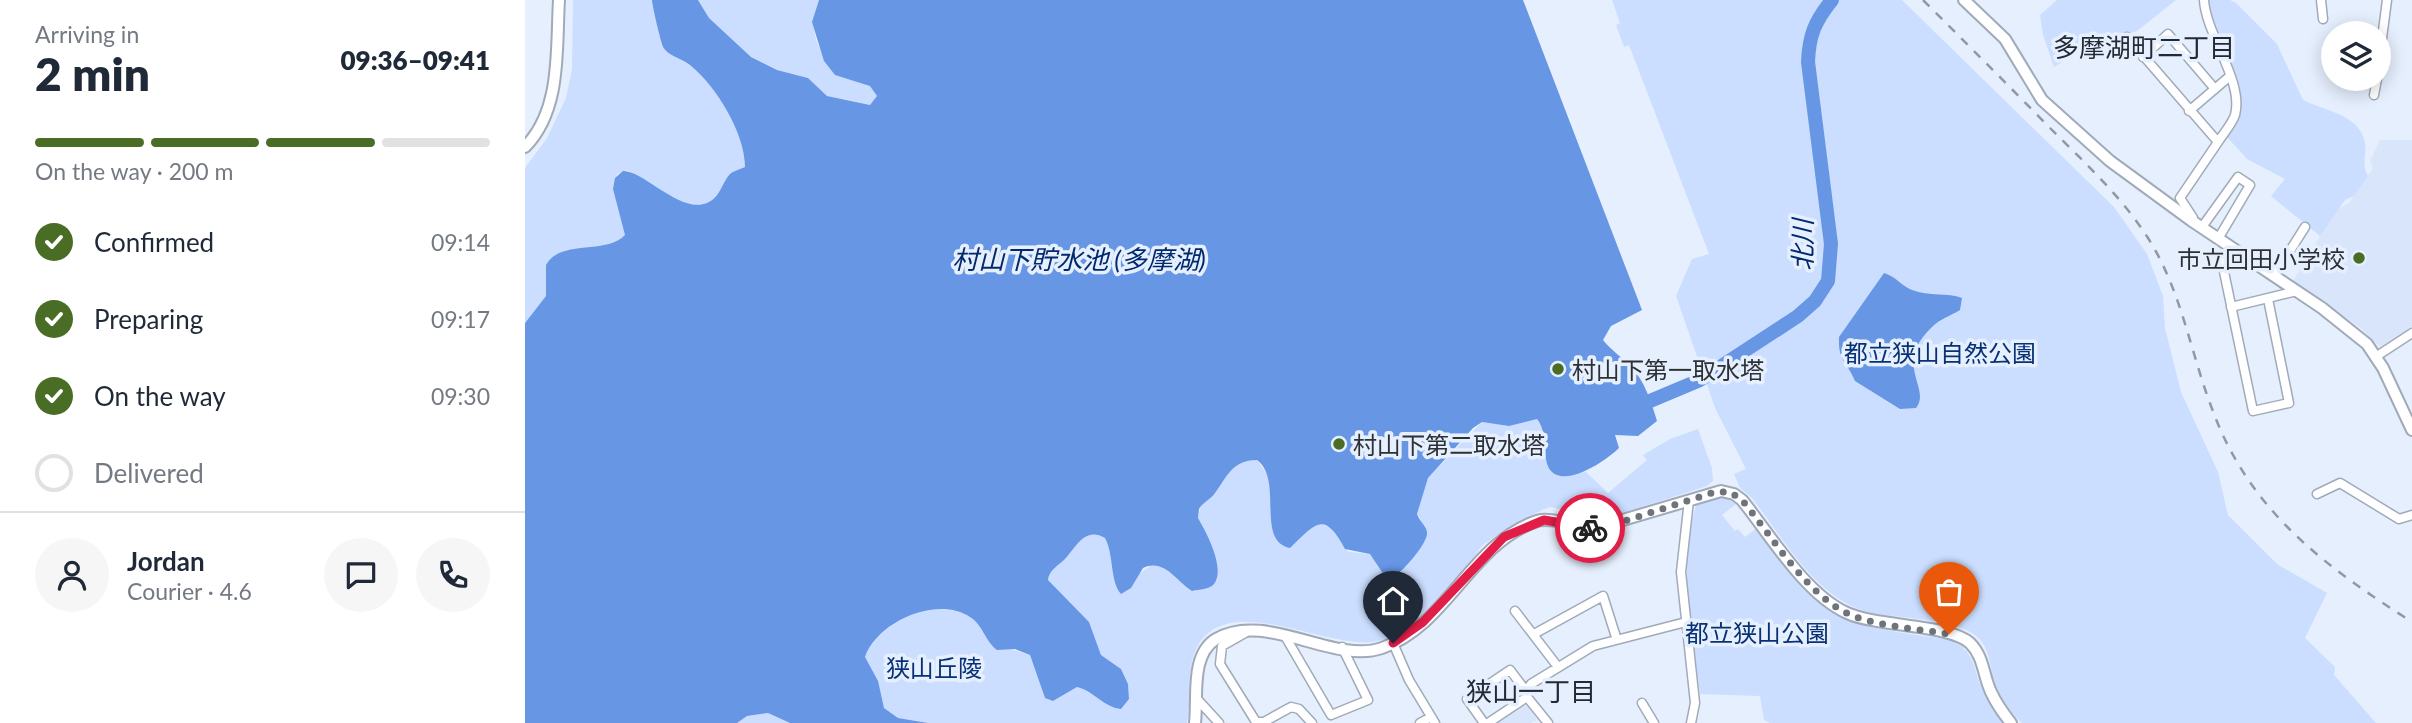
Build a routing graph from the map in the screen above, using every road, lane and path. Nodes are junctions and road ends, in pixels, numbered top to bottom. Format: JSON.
{"nodes":[{"id":1,"x":559,"y":0,"type":"edge"},
{"id":2,"x":1964,"y":0,"type":"edge"},
{"id":3,"x":2204,"y":0,"type":"edge"},
{"id":4,"x":2321,"y":0,"type":"edge"},
{"id":5,"x":2387,"y":0,"type":"edge"},
{"id":6,"x":2323,"y":19,"type":"dead end"},
{"id":7,"x":2384,"y":21,"type":"edge"},
{"id":8,"x":2127,"y":37,"type":"dead end"},
{"id":9,"x":2143,"y":57,"type":"junction"},
{"id":10,"x":2230,"y":76,"type":"junction"},
{"id":11,"x":2215,"y":89,"type":"junction"},
{"id":12,"x":2375,"y":91,"type":"edge"},
{"id":13,"x":2374,"y":95,"type":"dead end"},
{"id":14,"x":2189,"y":111,"type":"junction"},
{"id":15,"x":2218,"y":142,"type":"junction"},
{"id":16,"x":525,"y":147,"type":"edge"},
{"id":17,"x":2192,"y":221,"type":"junction"},
{"id":18,"x":2305,"y":227,"type":"dead end"},
{"id":19,"x":2202,"y":228,"type":"junction"},
{"id":20,"x":2218,"y":239,"type":"junction"},
{"id":21,"x":2234,"y":249,"type":"junction"},
{"id":22,"x":2274,"y":276,"type":"junction"},
{"id":23,"x":2297,"y":290,"type":"junction"},
{"id":24,"x":2268,"y":299,"type":"junction"},
{"id":25,"x":2231,"y":307,"type":"junction"},
{"id":26,"x":2412,"y":333,"type":"edge"},
{"id":27,"x":2377,"y":356,"type":"junction"},
{"id":28,"x":2412,"y":430,"type":"edge"},
{"id":29,"x":2318,"y":494,"type":"dead end"},
{"id":30,"x":1689,"y":500,"type":"junction"},
{"id":31,"x":2412,"y":515,"type":"edge"},
{"id":32,"x":1515,"y":611,"type":"dead end"},
{"id":33,"x":1686,"y":622,"type":"junction"},
{"id":34,"x":1250,"y":630,"type":"junction"},
{"id":35,"x":1534,"y":634,"type":"junction"},
{"id":36,"x":1285,"y":636,"type":"junction"},
{"id":37,"x":1616,"y":638,"type":"junction"},
{"id":38,"x":1393,"y":643,"type":"junction"},
{"id":39,"x":1342,"y":648,"type":"junction"},
{"id":40,"x":1558,"y":667,"type":"junction"},
{"id":41,"x":1526,"y":694,"type":"junction"},
{"id":42,"x":1198,"y":700,"type":"junction"},
{"id":43,"x":1641,"y":703,"type":"dead end"},
{"id":44,"x":1433,"y":720,"type":"edge"},
{"id":45,"x":1195,"y":723,"type":"edge"},
{"id":46,"x":1219,"y":723,"type":"edge"},
{"id":47,"x":1312,"y":723,"type":"edge"},
{"id":48,"x":1420,"y":723,"type":"edge"},
{"id":49,"x":1486,"y":723,"type":"edge"},
{"id":50,"x":1548,"y":723,"type":"edge"},
{"id":51,"x":1654,"y":723,"type":"edge"},
{"id":52,"x":1691,"y":723,"type":"edge"},
{"id":53,"x":2011,"y":723,"type":"edge"}],
"edges":[{"from":1,"to":16,"type":"street"},
{"from":2,"to":17,"type":"street"},
{"from":3,"to":10,"type":"street"},
{"from":4,"to":6,"type":"street"},
{"from":5,"to":7,"type":"street"},
{"from":8,"to":9,"type":"street"},
{"from":9,"to":11,"type":"street"},
{"from":9,"to":14,"type":"street"},
{"from":10,"to":11,"type":"street"},
{"from":10,"to":15,"type":"street"},
{"from":11,"to":14,"type":"street"},
{"from":12,"to":13,"type":"street"},
{"from":14,"to":15,"type":"street"},
{"from":15,"to":17,"type":"street"},
{"from":17,"to":19,"type":"street"},
{"from":18,"to":22,"type":"street"},
{"from":19,"to":20,"type":"street"},
{"from":19,"to":20,"type":"street"},
{"from":20,"to":21,"type":"street"},
{"from":21,"to":22,"type":"street"},
{"from":21,"to":25,"type":"street"},
{"from":22,"to":23,"type":"street"},
{"from":23,"to":24,"type":"street"},
{"from":23,"to":27,"type":"street"},
{"from":24,"to":25,"type":"street"},
{"from":24,"to":25,"type":"street"},
{"from":26,"to":27,"type":"street"},
{"from":27,"to":28,"type":"street"},
{"from":29,"to":31,"type":"street"},
{"from":30,"to":33,"type":"street"},
{"from":30,"to":38,"type":"street"},
{"from":30,"to":53,"type":"street"},
{"from":32,"to":35,"type":"street"},
{"from":33,"to":37,"type":"street"},
{"from":33,"to":52,"type":"street"},
{"from":34,"to":36,"type":"street"},
{"from":34,"to":42,"type":"street"},
{"from":34,"to":47,"type":"street"},
{"from":35,"to":37,"type":"street"},
{"from":35,"to":40,"type":"street"},
{"from":36,"to":39,"type":"street"},
{"from":36,"to":39,"type":"street"},
{"from":37,"to":40,"type":"street"},
{"from":38,"to":39,"type":"street"},
{"from":38,"to":44,"type":"street"},
{"from":40,"to":41,"type":"street"},
{"from":41,"to":49,"type":"street"},
{"from":41,"to":49,"type":"street"},
{"from":41,"to":50,"type":"street"},
{"from":42,"to":45,"type":"street"},
{"from":42,"to":46,"type":"street"},
{"from":43,"to":51,"type":"street"},
{"from":44,"to":48,"type":"street"}]}
